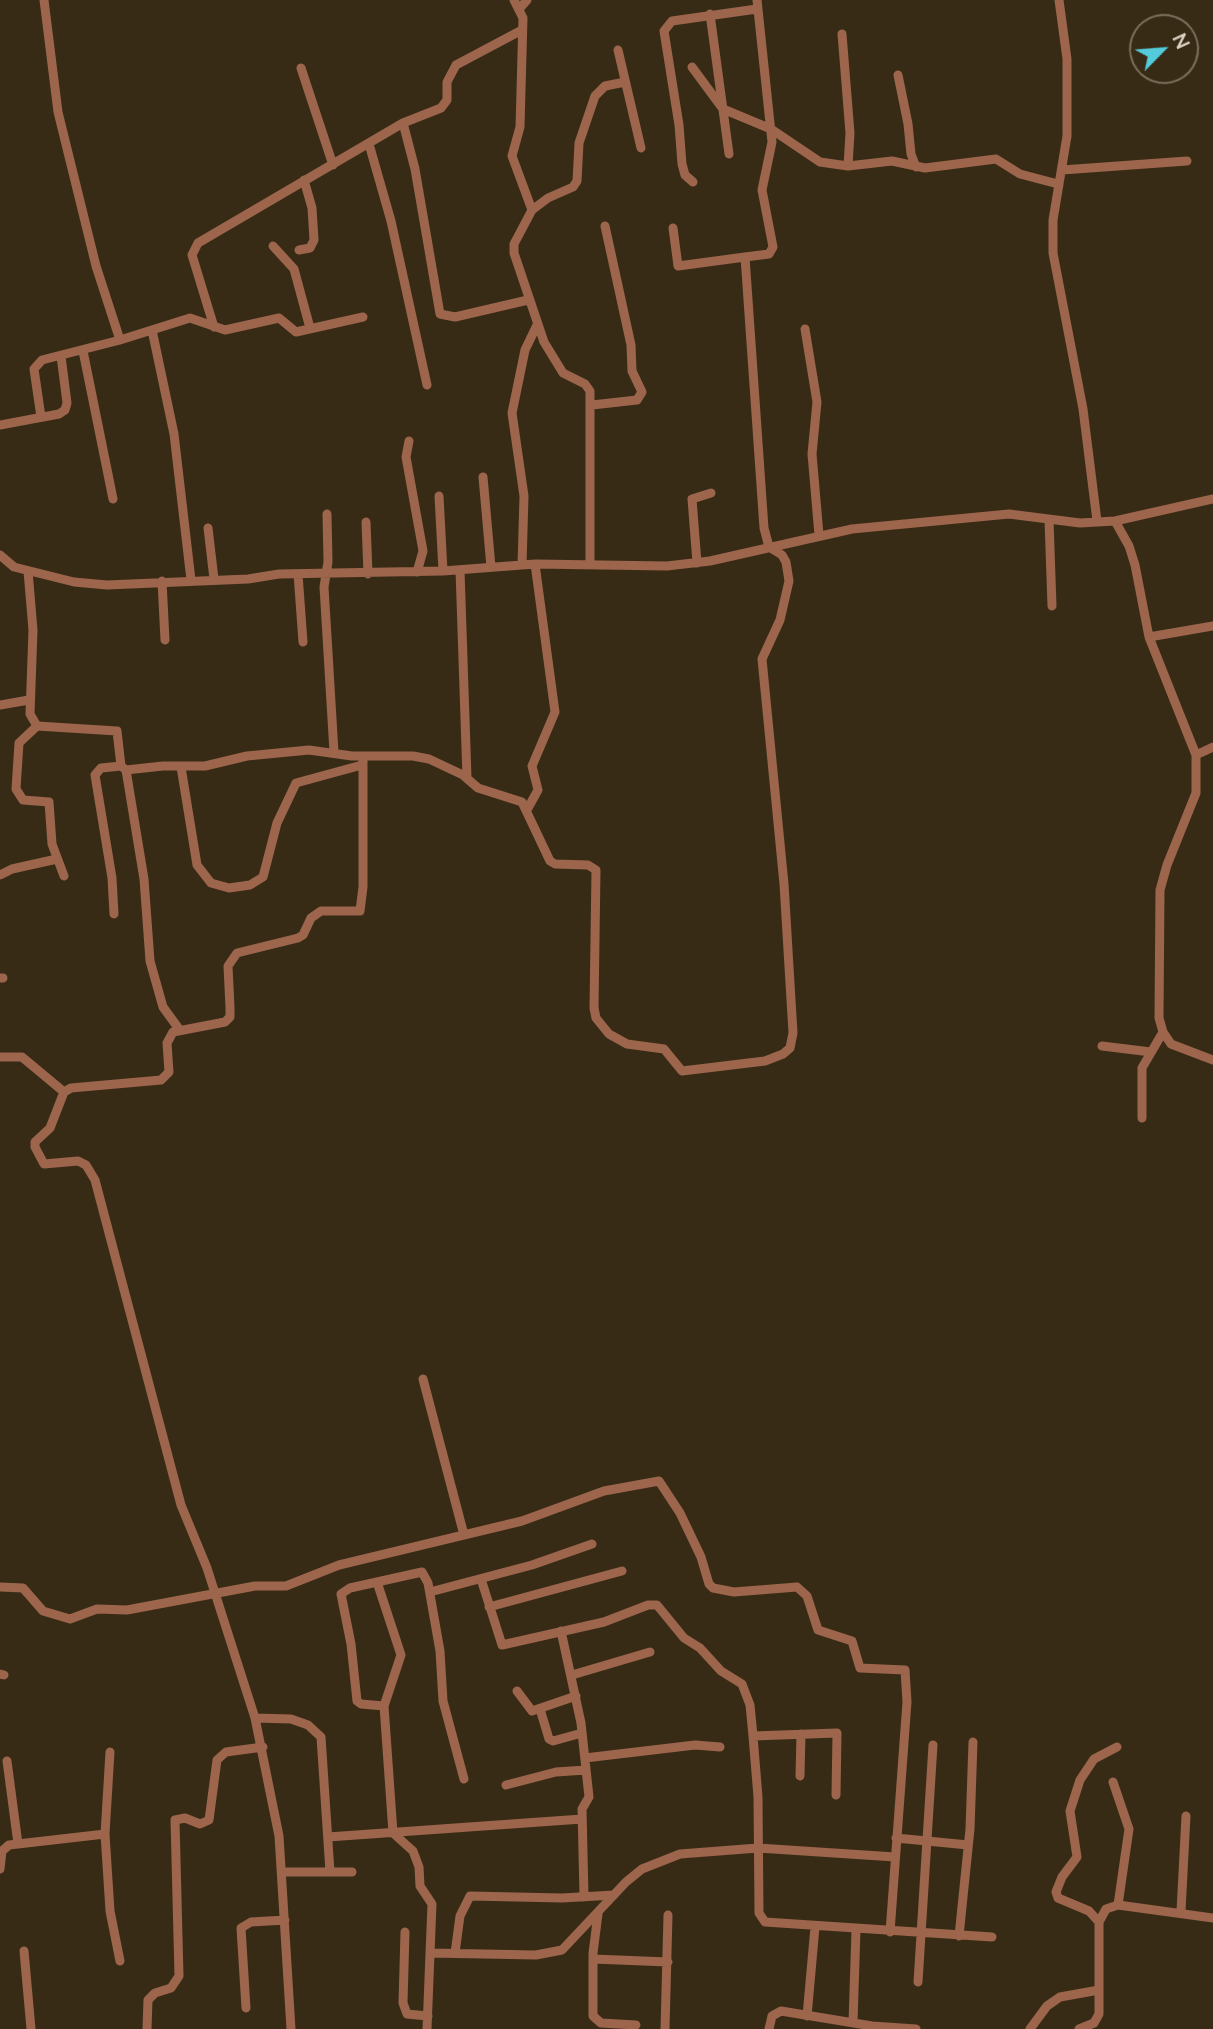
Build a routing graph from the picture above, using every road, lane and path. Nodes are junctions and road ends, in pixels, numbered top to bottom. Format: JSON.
{"nodes":[{"id":1,"x":44,"y":0,"type":"edge"},
{"id":2,"x":527,"y":0,"type":"edge"},
{"id":3,"x":1059,"y":0,"type":"edge"},
{"id":4,"x":517,"y":4,"type":"edge"},
{"id":5,"x":757,"y":4,"type":"edge"},
{"id":6,"x":710,"y":14,"type":"junction"},
{"id":7,"x":523,"y":30,"type":"junction"},
{"id":8,"x":842,"y":34,"type":"dead end"},
{"id":9,"x":618,"y":50,"type":"dead end"},
{"id":10,"x":692,"y":67,"type":"dead end"},
{"id":11,"x":302,"y":68,"type":"dead end"},
{"id":12,"x":898,"y":75,"type":"dead end"},
{"id":13,"x":625,"y":82,"type":"junction"},
{"id":14,"x":723,"y":110,"type":"junction"},
{"id":15,"x":403,"y":123,"type":"junction"},
{"id":16,"x":771,"y":129,"type":"junction"},
{"id":17,"x":369,"y":144,"type":"junction"},
{"id":18,"x":640,"y":148,"type":"dead end"},
{"id":19,"x":729,"y":154,"type":"dead end"},
{"id":20,"x":1187,"y":161,"type":"dead end"},
{"id":21,"x":333,"y":165,"type":"junction"},
{"id":22,"x":848,"y":166,"type":"junction"},
{"id":23,"x":916,"y":167,"type":"junction"},
{"id":24,"x":1062,"y":170,"type":"junction"},
{"id":25,"x":304,"y":180,"type":"junction"},
{"id":26,"x":693,"y":182,"type":"dead end"},
{"id":27,"x":1058,"y":184,"type":"junction"},
{"id":28,"x":532,"y":210,"type":"junction"},
{"id":29,"x":605,"y":226,"type":"dead end"},
{"id":30,"x":673,"y":228,"type":"dead end"},
{"id":31,"x":273,"y":246,"type":"dead end"},
{"id":32,"x":299,"y":250,"type":"dead end"},
{"id":33,"x":745,"y":257,"type":"junction"},
{"id":34,"x":528,"y":300,"type":"junction"},
{"id":35,"x":363,"y":317,"type":"dead end"},
{"id":36,"x":537,"y":324,"type":"junction"},
{"id":37,"x":214,"y":327,"type":"junction"},
{"id":38,"x":310,"y":328,"type":"junction"},
{"id":39,"x":805,"y":329,"type":"dead end"},
{"id":40,"x":152,"y":330,"type":"junction"},
{"id":41,"x":120,"y":340,"type":"junction"},
{"id":42,"x":83,"y":351,"type":"junction"},
{"id":43,"x":61,"y":356,"type":"junction"},
{"id":44,"x":427,"y":385,"type":"dead end"},
{"id":45,"x":592,"y":405,"type":"junction"},
{"id":46,"x":41,"y":417,"type":"junction"},
{"id":47,"x":0,"y":425,"type":"edge"},
{"id":48,"x":409,"y":441,"type":"dead end"},
{"id":49,"x":483,"y":477,"type":"dead end"},
{"id":50,"x":711,"y":494,"type":"dead end"},
{"id":51,"x":439,"y":496,"type":"dead end"},
{"id":52,"x":113,"y":499,"type":"dead end"},
{"id":53,"x":1213,"y":499,"type":"edge"},
{"id":54,"x":327,"y":514,"type":"dead end"},
{"id":55,"x":1049,"y":520,"type":"junction"},
{"id":56,"x":1115,"y":521,"type":"junction"},
{"id":57,"x":366,"y":522,"type":"dead end"},
{"id":58,"x":1097,"y":522,"type":"junction"},
{"id":59,"x":208,"y":528,"type":"dead end"},
{"id":60,"x":819,"y":535,"type":"junction"},
{"id":61,"x":769,"y":547,"type":"junction"},
{"id":62,"x":0,"y":555,"type":"edge"},
{"id":63,"x":697,"y":563,"type":"junction"},
{"id":64,"x":534,"y":564,"type":"junction"},
{"id":65,"x":590,"y":564,"type":"junction"},
{"id":66,"x":522,"y":565,"type":"junction"},
{"id":67,"x":491,"y":567,"type":"junction"},
{"id":68,"x":460,"y":570,"type":"junction"},
{"id":69,"x":28,"y":571,"type":"junction"},
{"id":70,"x":443,"y":571,"type":"junction"},
{"id":71,"x":418,"y":572,"type":"junction"},
{"id":72,"x":298,"y":574,"type":"junction"},
{"id":73,"x":325,"y":574,"type":"junction"},
{"id":74,"x":368,"y":574,"type":"junction"},
{"id":75,"x":214,"y":579,"type":"junction"},
{"id":76,"x":191,"y":580,"type":"junction"},
{"id":77,"x":162,"y":581,"type":"junction"},
{"id":78,"x":1052,"y":606,"type":"dead end"},
{"id":79,"x":1213,"y":626,"type":"edge"},
{"id":80,"x":1149,"y":637,"type":"junction"},
{"id":81,"x":165,"y":640,"type":"dead end"},
{"id":82,"x":303,"y":642,"type":"dead end"},
{"id":83,"x":29,"y":700,"type":"junction"},
{"id":84,"x":0,"y":705,"type":"edge"},
{"id":85,"x":37,"y":726,"type":"junction"},
{"id":86,"x":1213,"y":747,"type":"edge"},
{"id":87,"x":334,"y":752,"type":"junction"},
{"id":88,"x":1196,"y":755,"type":"junction"},
{"id":89,"x":362,"y":761,"type":"junction"},
{"id":90,"x":181,"y":767,"type":"junction"},
{"id":91,"x":123,"y":768,"type":"junction"},
{"id":92,"x":467,"y":778,"type":"junction"},
{"id":93,"x":528,"y":808,"type":"junction"},
{"id":94,"x":57,"y":859,"type":"junction"},
{"id":95,"x":0,"y":876,"type":"edge"},
{"id":96,"x":64,"y":876,"type":"dead end"},
{"id":97,"x":114,"y":914,"type":"dead end"},
{"id":98,"x":179,"y":1029,"type":"junction"},
{"id":99,"x":1163,"y":1032,"type":"junction"},
{"id":100,"x":1102,"y":1046,"type":"dead end"},
{"id":101,"x":1151,"y":1052,"type":"junction"},
{"id":102,"x":0,"y":1057,"type":"edge"},
{"id":103,"x":1213,"y":1060,"type":"edge"},
{"id":104,"x":64,"y":1092,"type":"junction"},
{"id":105,"x":1142,"y":1118,"type":"dead end"},
{"id":106,"x":423,"y":1379,"type":"dead end"},
{"id":107,"x":464,"y":1535,"type":"junction"},
{"id":108,"x":592,"y":1544,"type":"dead end"},
{"id":109,"x":622,"y":1571,"type":"dead end"},
{"id":110,"x":481,"y":1579,"type":"junction"},
{"id":111,"x":377,"y":1582,"type":"junction"},
{"id":112,"x":0,"y":1587,"type":"edge"},
{"id":113,"x":430,"y":1592,"type":"junction"},
{"id":114,"x":215,"y":1594,"type":"junction"},
{"id":115,"x":489,"y":1606,"type":"junction"},
{"id":116,"x":561,"y":1631,"type":"junction"},
{"id":117,"x":650,"y":1652,"type":"dead end"},
{"id":118,"x":572,"y":1675,"type":"junction"},
{"id":119,"x":517,"y":1691,"type":"dead end"},
{"id":120,"x":576,"y":1696,"type":"junction"},
{"id":121,"x":384,"y":1706,"type":"junction"},
{"id":122,"x":540,"y":1709,"type":"junction"},
{"id":123,"x":255,"y":1718,"type":"junction"},
{"id":124,"x":582,"y":1733,"type":"junction"},
{"id":125,"x":801,"y":1734,"type":"junction"},
{"id":126,"x":753,"y":1736,"type":"junction"},
{"id":127,"x":973,"y":1742,"type":"dead end"},
{"id":128,"x":933,"y":1745,"type":"dead end"},
{"id":129,"x":263,"y":1747,"type":"junction"},
{"id":130,"x":720,"y":1747,"type":"dead end"},
{"id":131,"x":1117,"y":1747,"type":"dead end"},
{"id":132,"x":110,"y":1752,"type":"dead end"},
{"id":133,"x":585,"y":1758,"type":"junction"},
{"id":134,"x":6,"y":1761,"type":"dead end"},
{"id":135,"x":586,"y":1770,"type":"junction"},
{"id":136,"x":800,"y":1776,"type":"dead end"},
{"id":137,"x":464,"y":1779,"type":"dead end"},
{"id":138,"x":1113,"y":1782,"type":"dead end"},
{"id":139,"x":506,"y":1785,"type":"dead end"},
{"id":140,"x":836,"y":1795,"type":"dead end"},
{"id":141,"x":1186,"y":1816,"type":"dead end"},
{"id":142,"x":582,"y":1819,"type":"junction"},
{"id":143,"x":393,"y":1833,"type":"junction"},
{"id":144,"x":105,"y":1834,"type":"junction"},
{"id":145,"x":328,"y":1837,"type":"junction"},
{"id":146,"x":896,"y":1838,"type":"junction"},
{"id":147,"x":928,"y":1840,"type":"junction"},
{"id":148,"x":18,"y":1844,"type":"junction"},
{"id":149,"x":968,"y":1845,"type":"junction"},
{"id":150,"x":758,"y":1848,"type":"junction"},
{"id":151,"x":895,"y":1857,"type":"junction"},
{"id":152,"x":0,"y":1869,"type":"edge"},
{"id":153,"x":282,"y":1871,"type":"junction"},
{"id":154,"x":330,"y":1872,"type":"junction"},
{"id":155,"x":352,"y":1872,"type":"dead end"},
{"id":156,"x":614,"y":1895,"type":"junction"},
{"id":157,"x":584,"y":1897,"type":"junction"},
{"id":158,"x":1118,"y":1905,"type":"junction"},
{"id":159,"x":1181,"y":1911,"type":"junction"},
{"id":160,"x":598,"y":1914,"type":"junction"},
{"id":161,"x":668,"y":1915,"type":"dead end"},
{"id":162,"x":1213,"y":1918,"type":"edge"},
{"id":163,"x":285,"y":1920,"type":"junction"},
{"id":164,"x":1098,"y":1923,"type":"junction"},
{"id":165,"x":815,"y":1927,"type":"junction"},
{"id":166,"x":856,"y":1930,"type":"junction"},
{"id":167,"x":405,"y":1932,"type":"dead end"},
{"id":168,"x":890,"y":1932,"type":"junction"},
{"id":169,"x":922,"y":1933,"type":"junction"},
{"id":170,"x":959,"y":1936,"type":"junction"},
{"id":171,"x":992,"y":1937,"type":"dead end"},
{"id":172,"x":24,"y":1951,"type":"dead end"},
{"id":173,"x":430,"y":1953,"type":"junction"},
{"id":174,"x":455,"y":1953,"type":"junction"},
{"id":175,"x":593,"y":1959,"type":"junction"},
{"id":176,"x":120,"y":1961,"type":"dead end"},
{"id":177,"x":668,"y":1962,"type":"junction"},
{"id":178,"x":918,"y":1982,"type":"dead end"},
{"id":179,"x":1099,"y":1990,"type":"junction"},
{"id":180,"x":246,"y":2008,"type":"dead end"},
{"id":181,"x":428,"y":2016,"type":"junction"},
{"id":182,"x":807,"y":2016,"type":"junction"},
{"id":183,"x":853,"y":2023,"type":"junction"},
{"id":184,"x":636,"y":2025,"type":"dead end"},
{"id":185,"x":31,"y":2029,"type":"edge"},
{"id":186,"x":147,"y":2029,"type":"edge"},
{"id":187,"x":291,"y":2029,"type":"edge"},
{"id":188,"x":427,"y":2029,"type":"edge"},
{"id":189,"x":665,"y":2029,"type":"edge"},
{"id":190,"x":769,"y":2029,"type":"edge"},
{"id":191,"x":916,"y":2029,"type":"edge"},
{"id":192,"x":1030,"y":2029,"type":"edge"},
{"id":193,"x":1079,"y":2029,"type":"edge"}],
"edges":[{"from":1,"to":41,"type":"street"},
{"from":2,"to":4,"type":"street"},
{"from":3,"to":24,"type":"street"},
{"from":4,"to":7,"type":"street"},
{"from":5,"to":6,"type":"street"},
{"from":5,"to":16,"type":"street"},
{"from":6,"to":14,"type":"street"},
{"from":6,"to":26,"type":"street"},
{"from":7,"to":15,"type":"street"},
{"from":7,"to":28,"type":"street"},
{"from":8,"to":22,"type":"street"},
{"from":9,"to":13,"type":"street"},
{"from":10,"to":14,"type":"street"},
{"from":11,"to":21,"type":"street"},
{"from":12,"to":23,"type":"street"},
{"from":13,"to":18,"type":"street"},
{"from":13,"to":28,"type":"street"},
{"from":14,"to":16,"type":"street"},
{"from":14,"to":19,"type":"street"},
{"from":15,"to":17,"type":"street"},
{"from":15,"to":34,"type":"street"},
{"from":16,"to":22,"type":"street"},
{"from":16,"to":33,"type":"street"},
{"from":17,"to":21,"type":"street"},
{"from":17,"to":44,"type":"street"},
{"from":20,"to":24,"type":"street"},
{"from":21,"to":25,"type":"street"},
{"from":22,"to":23,"type":"street"},
{"from":23,"to":27,"type":"street"},
{"from":24,"to":27,"type":"street"},
{"from":25,"to":32,"type":"street"},
{"from":25,"to":37,"type":"street"},
{"from":27,"to":58,"type":"street"},
{"from":28,"to":34,"type":"street"},
{"from":29,"to":45,"type":"street"},
{"from":30,"to":33,"type":"street"},
{"from":31,"to":38,"type":"street"},
{"from":33,"to":61,"type":"street"},
{"from":34,"to":36,"type":"street"},
{"from":35,"to":38,"type":"street"},
{"from":36,"to":45,"type":"street"},
{"from":36,"to":66,"type":"street"},
{"from":37,"to":38,"type":"street"},
{"from":37,"to":40,"type":"street"},
{"from":39,"to":60,"type":"street"},
{"from":40,"to":41,"type":"street"},
{"from":40,"to":76,"type":"street"},
{"from":41,"to":42,"type":"street"},
{"from":42,"to":43,"type":"street"},
{"from":42,"to":52,"type":"street"},
{"from":43,"to":46,"type":"street"},
{"from":43,"to":46,"type":"street"},
{"from":45,"to":65,"type":"street"},
{"from":46,"to":47,"type":"street"},
{"from":48,"to":71,"type":"street"},
{"from":49,"to":67,"type":"street"},
{"from":50,"to":63,"type":"street"},
{"from":51,"to":70,"type":"street"},
{"from":53,"to":56,"type":"street"},
{"from":54,"to":73,"type":"street"},
{"from":55,"to":58,"type":"street"},
{"from":55,"to":60,"type":"street"},
{"from":55,"to":78,"type":"street"},
{"from":56,"to":58,"type":"street"},
{"from":56,"to":80,"type":"street"},
{"from":57,"to":74,"type":"street"},
{"from":59,"to":75,"type":"street"},
{"from":60,"to":61,"type":"street"},
{"from":61,"to":63,"type":"street"},
{"from":61,"to":93,"type":"street"},
{"from":62,"to":69,"type":"street"},
{"from":63,"to":65,"type":"street"},
{"from":64,"to":65,"type":"street"},
{"from":64,"to":66,"type":"street"},
{"from":64,"to":93,"type":"street"},
{"from":66,"to":67,"type":"street"},
{"from":67,"to":68,"type":"street"},
{"from":68,"to":70,"type":"street"},
{"from":68,"to":92,"type":"street"},
{"from":69,"to":77,"type":"street"},
{"from":69,"to":83,"type":"street"},
{"from":70,"to":71,"type":"street"},
{"from":71,"to":74,"type":"street"},
{"from":72,"to":73,"type":"street"},
{"from":72,"to":75,"type":"street"},
{"from":72,"to":82,"type":"street"},
{"from":73,"to":74,"type":"street"},
{"from":73,"to":87,"type":"street"},
{"from":75,"to":76,"type":"street"},
{"from":76,"to":77,"type":"street"},
{"from":77,"to":81,"type":"street"},
{"from":79,"to":80,"type":"street"},
{"from":80,"to":88,"type":"street"},
{"from":83,"to":84,"type":"street"},
{"from":83,"to":85,"type":"street"},
{"from":85,"to":91,"type":"street"},
{"from":85,"to":94,"type":"street"},
{"from":86,"to":88,"type":"street"},
{"from":87,"to":89,"type":"street"},
{"from":87,"to":90,"type":"street"},
{"from":88,"to":99,"type":"street"},
{"from":89,"to":90,"type":"street"},
{"from":89,"to":92,"type":"street"},
{"from":89,"to":98,"type":"street"},
{"from":90,"to":91,"type":"street"},
{"from":91,"to":97,"type":"street"},
{"from":91,"to":98,"type":"street"},
{"from":92,"to":93,"type":"street"},
{"from":94,"to":95,"type":"street"},
{"from":94,"to":96,"type":"street"},
{"from":98,"to":104,"type":"street"},
{"from":99,"to":101,"type":"street"},
{"from":99,"to":103,"type":"street"},
{"from":100,"to":101,"type":"street"},
{"from":101,"to":105,"type":"street"},
{"from":102,"to":104,"type":"street"},
{"from":104,"to":114,"type":"street"},
{"from":106,"to":107,"type":"street"},
{"from":107,"to":114,"type":"street"},
{"from":107,"to":146,"type":"street"},
{"from":108,"to":110,"type":"street"},
{"from":109,"to":115,"type":"street"},
{"from":110,"to":113,"type":"street"},
{"from":110,"to":115,"type":"street"},
{"from":111,"to":113,"type":"street"},
{"from":111,"to":121,"type":"street"},
{"from":111,"to":121,"type":"street"},
{"from":112,"to":114,"type":"street"},
{"from":113,"to":137,"type":"street"},
{"from":114,"to":123,"type":"street"},
{"from":115,"to":116,"type":"street"},
{"from":116,"to":118,"type":"street"},
{"from":116,"to":126,"type":"street"},
{"from":117,"to":118,"type":"street"},
{"from":118,"to":120,"type":"street"},
{"from":119,"to":122,"type":"street"},
{"from":120,"to":122,"type":"street"},
{"from":120,"to":124,"type":"street"},
{"from":121,"to":143,"type":"street"},
{"from":122,"to":124,"type":"street"},
{"from":123,"to":129,"type":"street"},
{"from":123,"to":145,"type":"street"},
{"from":124,"to":133,"type":"street"},
{"from":125,"to":126,"type":"street"},
{"from":125,"to":136,"type":"street"},
{"from":125,"to":140,"type":"street"},
{"from":126,"to":150,"type":"street"},
{"from":127,"to":149,"type":"street"},
{"from":128,"to":147,"type":"street"},
{"from":129,"to":153,"type":"street"},
{"from":129,"to":186,"type":"street"},
{"from":130,"to":133,"type":"street"},
{"from":131,"to":164,"type":"street"},
{"from":132,"to":144,"type":"street"},
{"from":133,"to":135,"type":"street"},
{"from":134,"to":148,"type":"street"},
{"from":135,"to":139,"type":"street"},
{"from":135,"to":142,"type":"street"},
{"from":138,"to":158,"type":"street"},
{"from":141,"to":159,"type":"street"},
{"from":142,"to":143,"type":"street"},
{"from":142,"to":157,"type":"street"},
{"from":143,"to":145,"type":"street"},
{"from":143,"to":173,"type":"street"},
{"from":144,"to":148,"type":"street"},
{"from":144,"to":176,"type":"street"},
{"from":145,"to":154,"type":"street"},
{"from":146,"to":147,"type":"street"},
{"from":146,"to":151,"type":"street"},
{"from":147,"to":149,"type":"street"},
{"from":147,"to":169,"type":"street"},
{"from":148,"to":152,"type":"street"},
{"from":149,"to":170,"type":"street"},
{"from":150,"to":151,"type":"street"},
{"from":150,"to":156,"type":"street"},
{"from":150,"to":165,"type":"street"},
{"from":151,"to":168,"type":"street"},
{"from":153,"to":154,"type":"street"},
{"from":153,"to":163,"type":"street"},
{"from":154,"to":155,"type":"street"},
{"from":156,"to":157,"type":"street"},
{"from":156,"to":160,"type":"street"},
{"from":157,"to":174,"type":"street"},
{"from":158,"to":159,"type":"street"},
{"from":158,"to":164,"type":"street"},
{"from":159,"to":162,"type":"street"},
{"from":160,"to":174,"type":"street"},
{"from":160,"to":175,"type":"street"},
{"from":161,"to":177,"type":"street"},
{"from":163,"to":180,"type":"street"},
{"from":163,"to":187,"type":"street"},
{"from":164,"to":179,"type":"street"},
{"from":165,"to":166,"type":"street"},
{"from":165,"to":182,"type":"street"},
{"from":166,"to":168,"type":"street"},
{"from":166,"to":183,"type":"street"},
{"from":167,"to":181,"type":"street"},
{"from":168,"to":169,"type":"street"},
{"from":169,"to":170,"type":"street"},
{"from":169,"to":178,"type":"street"},
{"from":170,"to":171,"type":"street"},
{"from":172,"to":185,"type":"street"},
{"from":173,"to":174,"type":"street"},
{"from":173,"to":181,"type":"street"},
{"from":175,"to":177,"type":"street"},
{"from":175,"to":184,"type":"street"},
{"from":177,"to":189,"type":"street"},
{"from":179,"to":192,"type":"street"},
{"from":179,"to":193,"type":"street"},
{"from":181,"to":188,"type":"street"},
{"from":182,"to":183,"type":"street"},
{"from":182,"to":190,"type":"street"},
{"from":183,"to":191,"type":"street"}]}
